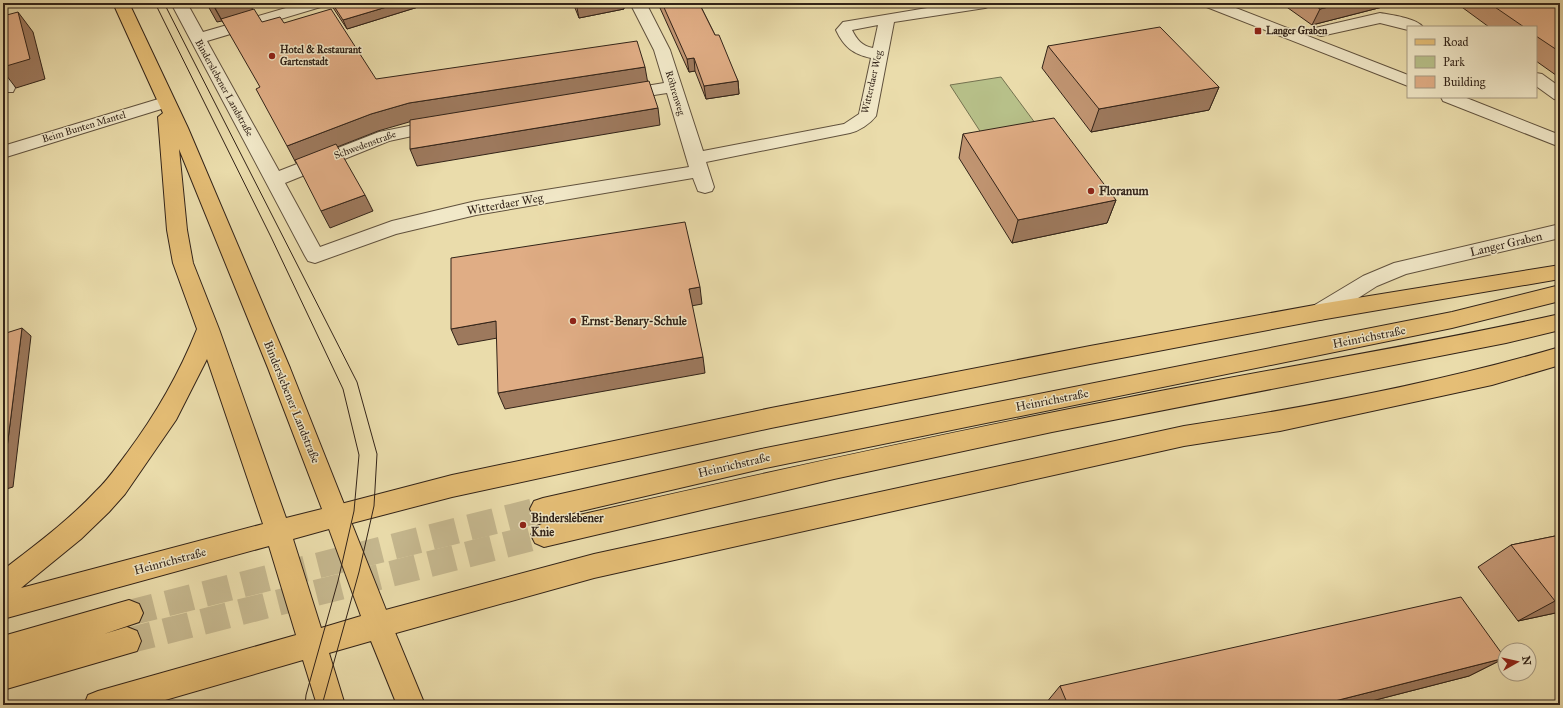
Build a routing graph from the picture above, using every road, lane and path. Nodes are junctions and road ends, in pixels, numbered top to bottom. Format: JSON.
{"nodes":[{"id":1,"x":121,"y":3,"type":"edge"},
{"id":2,"x":179,"y":3,"type":"edge"},
{"id":3,"x":319,"y":3,"type":"edge"},
{"id":4,"x":638,"y":3,"type":"edge"},
{"id":5,"x":985,"y":3,"type":"edge"},
{"id":6,"x":1209,"y":3,"type":"edge"},
{"id":7,"x":887,"y":19,"type":"junction"},
{"id":8,"x":1412,"y":26,"type":"edge"},
{"id":9,"x":1321,"y":31,"type":"dead end"},
{"id":10,"x":197,"y":39,"type":"junction"},
{"id":11,"x":879,"y":54,"type":"junction"},
{"id":12,"x":1537,"y":79,"type":"edge"},
{"id":13,"x":1407,"y":81,"type":"edge"},
{"id":14,"x":673,"y":87,"type":"junction"},
{"id":15,"x":1560,"y":95,"type":"edge"},
{"id":16,"x":610,"y":97,"type":"edge"},
{"id":17,"x":1452,"y":98,"type":"edge"},
{"id":18,"x":1537,"y":98,"type":"edge"},
{"id":19,"x":166,"y":102,"type":"junction"},
{"id":20,"x":1560,"y":104,"type":"edge"},
{"id":21,"x":453,"y":122,"type":"edge"},
{"id":22,"x":1559,"y":139,"type":"edge"},
{"id":23,"x":3,"y":152,"type":"edge"},
{"id":24,"x":700,"y":172,"type":"junction"},
{"id":25,"x":274,"y":180,"type":"junction"},
{"id":26,"x":1560,"y":231,"type":"edge"},
{"id":27,"x":315,"y":256,"type":"joint"},
{"id":28,"x":1560,"y":272,"type":"edge"},
{"id":29,"x":1560,"y":293,"type":"edge"},
{"id":30,"x":1320,"y":312,"type":"junction"},
{"id":31,"x":1560,"y":322,"type":"edge"},
{"id":32,"x":208,"y":329,"type":"junction"},
{"id":33,"x":1560,"y":356,"type":"edge"},
{"id":34,"x":543,"y":509,"type":"tunnel mouth"},
{"id":35,"x":337,"y":516,"type":"junction"},
{"id":36,"x":278,"y":532,"type":"junction"},
{"id":37,"x":544,"y":534,"type":"tunnel mouth"},
{"id":38,"x":3,"y":586,"type":"edge"},
{"id":39,"x":3,"y":606,"type":"edge"},
{"id":40,"x":129,"y":613,"type":"tunnel mouth"},
{"id":41,"x":378,"y":625,"type":"junction"},
{"id":42,"x":127,"y":641,"type":"tunnel mouth"},
{"id":43,"x":312,"y":643,"type":"junction"},
{"id":44,"x":3,"y":650,"type":"edge"},
{"id":45,"x":3,"y":676,"type":"edge"},
{"id":46,"x":98,"y":705,"type":"edge"},
{"id":47,"x":331,"y":705,"type":"edge"},
{"id":48,"x":411,"y":705,"type":"edge"}],
"edges":[{"from":1,"to":19,"type":"main road","name":"Binderslebener Landstraße"},
{"from":2,"to":10,"type":"street","name":"Binderslebener Landstraße"},
{"from":3,"to":10,"type":"street"},
{"from":4,"to":14,"type":"street","name":"Röhrenweg"},
{"from":5,"to":7,"type":"street"},
{"from":6,"to":13,"type":"street"},
{"from":7,"to":11,"type":"street","name":"Witterdaer Weg"},
{"from":7,"to":11,"type":"street"},
{"from":8,"to":9,"type":"street"},
{"from":10,"to":25,"type":"street","name":"Binderslebener Landstraße"},
{"from":11,"to":24,"type":"street","name":"Witterdaer Weg"},
{"from":12,"to":15,"type":"street"},
{"from":14,"to":16,"type":"street"},
{"from":14,"to":24,"type":"street","name":"Röhrenweg"},
{"from":17,"to":22,"type":"street"},
{"from":18,"to":20,"type":"street"},
{"from":19,"to":23,"type":"street","name":"Beim Bunten Mantel"},
{"from":19,"to":32,"type":"main road","name":"Binderslebener Landstraße"},
{"from":19,"to":35,"type":"main road","name":"Binderslebener Landstraße"},
{"from":21,"to":25,"type":"street","name":"Schwedenstraße"},
{"from":24,"to":27,"type":"street","name":"Witterdaer Weg"},
{"from":25,"to":27,"type":"street","name":"Binderslebener Landstraße"},
{"from":26,"to":30,"type":"street","name":"Langer Graben"},
{"from":28,"to":30,"type":"main road","name":"Heinrichstraße"},
{"from":29,"to":34,"type":"main road","name":"Heinrichstraße"},
{"from":30,"to":35,"type":"main road","name":"Heinrichstraße"},
{"from":31,"to":37,"type":"main road","name":"Heinrichstraße"},
{"from":32,"to":36,"type":"main road","name":"Binderslebener Landstraße"},
{"from":32,"to":38,"type":"main road"},
{"from":33,"to":41,"type":"main road"},
{"from":35,"to":36,"type":"main road","name":"Heinrichstraße"},
{"from":35,"to":41,"type":"main road","name":"Binderslebener Landstraße"},
{"from":36,"to":39,"type":"main road","name":"Heinrichstraße"},
{"from":36,"to":43,"type":"main road","name":"Binderslebener Landstraße"},
{"from":40,"to":44,"type":"main road"},
{"from":41,"to":43,"type":"main road"},
{"from":41,"to":48,"type":"main road","name":"Binderslebener Landstraße"},
{"from":42,"to":45,"type":"main road"},
{"from":43,"to":46,"type":"main road"},
{"from":43,"to":47,"type":"main road","name":"Binderslebener Landstraße"}]}
